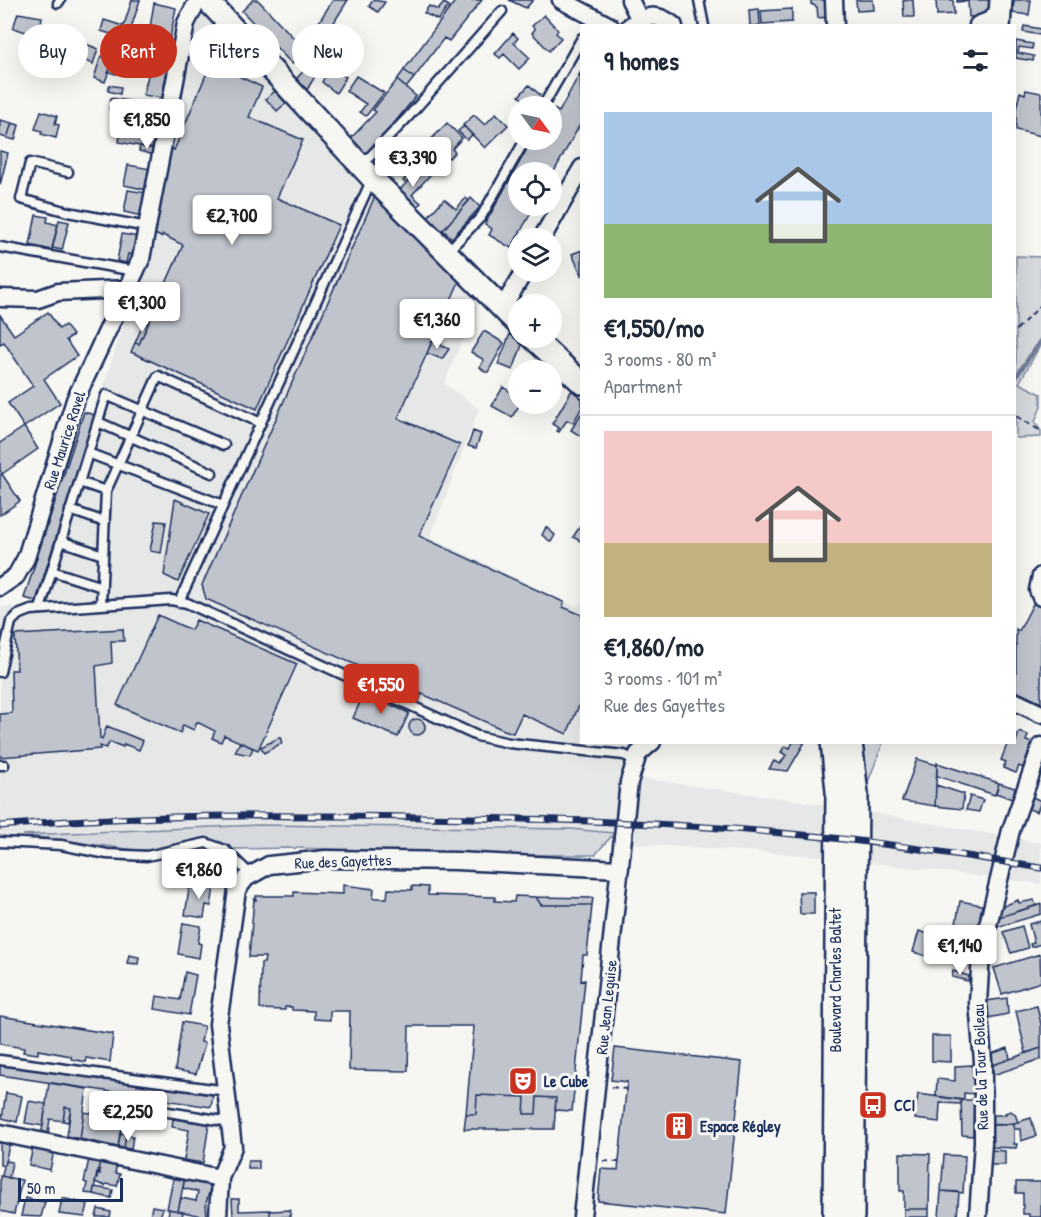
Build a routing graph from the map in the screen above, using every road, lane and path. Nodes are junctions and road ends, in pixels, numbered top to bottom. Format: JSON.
{"nodes":[{"id":1,"x":198,"y":0,"type":"edge"},
{"id":2,"x":207,"y":0,"type":"edge"},
{"id":3,"x":561,"y":0,"type":"edge"},
{"id":4,"x":630,"y":0,"type":"edge"},
{"id":5,"x":699,"y":0,"type":"edge"},
{"id":6,"x":834,"y":0,"type":"edge"},
{"id":7,"x":502,"y":11,"type":"dead end"},
{"id":8,"x":1000,"y":12,"type":"edge"},
{"id":9,"x":591,"y":21,"type":"edge"},
{"id":10,"x":634,"y":22,"type":"edge"},
{"id":11,"x":671,"y":24,"type":"edge"},
{"id":12,"x":704,"y":24,"type":"edge"},
{"id":13,"x":835,"y":24,"type":"edge"},
{"id":14,"x":981,"y":24,"type":"edge"},
{"id":15,"x":580,"y":41,"type":"edge"},
{"id":16,"x":549,"y":96,"type":"edge"},
{"id":17,"x":519,"y":150,"type":"edge"},
{"id":18,"x":68,"y":172,"type":"dead end"},
{"id":19,"x":367,"y":172,"type":"junction"},
{"id":20,"x":580,"y":172,"type":"edge"},
{"id":21,"x":147,"y":227,"type":"junction"},
{"id":22,"x":548,"y":228,"type":"edge"},
{"id":23,"x":0,"y":247,"type":"edge"},
{"id":24,"x":446,"y":253,"type":"junction"},
{"id":25,"x":135,"y":272,"type":"junction"},
{"id":26,"x":518,"y":282,"type":"edge"},
{"id":27,"x":127,"y":289,"type":"junction"},
{"id":28,"x":0,"y":297,"type":"edge"},
{"id":29,"x":1041,"y":305,"type":"edge"},
{"id":30,"x":502,"y":309,"type":"junction"},
{"id":31,"x":508,"y":315,"type":"edge"},
{"id":32,"x":1016,"y":330,"type":"edge"},
{"id":33,"x":543,"y":348,"type":"edge"},
{"id":34,"x":580,"y":381,"type":"edge"},
{"id":35,"x":143,"y":410,"type":"junction"},
{"id":36,"x":1016,"y":416,"type":"edge"},
{"id":37,"x":98,"y":422,"type":"junction"},
{"id":38,"x":261,"y":423,"type":"junction"},
{"id":39,"x":1041,"y":431,"type":"edge"},
{"id":40,"x":131,"y":436,"type":"junction"},
{"id":41,"x":224,"y":445,"type":"dead end"},
{"id":42,"x":88,"y":453,"type":"junction"},
{"id":43,"x":118,"y":464,"type":"junction"},
{"id":44,"x":212,"y":473,"type":"dead end"},
{"id":45,"x":79,"y":482,"type":"junction"},
{"id":46,"x":106,"y":491,"type":"junction"},
{"id":47,"x":224,"y":505,"type":"junction"},
{"id":48,"x":70,"y":510,"type":"junction"},
{"id":49,"x":105,"y":522,"type":"junction"},
{"id":50,"x":61,"y":541,"type":"junction"},
{"id":51,"x":103,"y":555,"type":"junction"},
{"id":52,"x":52,"y":571,"type":"junction"},
{"id":53,"x":1041,"y":576,"type":"edge"},
{"id":54,"x":0,"y":587,"type":"edge"},
{"id":55,"x":102,"y":587,"type":"junction"},
{"id":56,"x":1041,"y":597,"type":"edge"},
{"id":57,"x":179,"y":602,"type":"junction"},
{"id":58,"x":101,"y":605,"type":"junction"},
{"id":59,"x":40,"y":609,"type":"junction"},
{"id":60,"x":11,"y":622,"type":"junction"},
{"id":61,"x":0,"y":623,"type":"edge"},
{"id":62,"x":0,"y":672,"type":"edge"},
{"id":63,"x":1016,"y":702,"type":"edge"},
{"id":64,"x":1041,"y":714,"type":"edge"},
{"id":65,"x":650,"y":744,"type":"edge"},
{"id":66,"x":832,"y":744,"type":"edge"},
{"id":67,"x":851,"y":744,"type":"edge"},
{"id":68,"x":1041,"y":746,"type":"edge"},
{"id":69,"x":635,"y":760,"type":"junction"},
{"id":70,"x":0,"y":842,"type":"edge"},
{"id":71,"x":620,"y":869,"type":"junction"},
{"id":72,"x":250,"y":875,"type":"junction"},
{"id":73,"x":0,"y":1060,"type":"edge"},
{"id":74,"x":608,"y":1087,"type":"dead end"},
{"id":75,"x":626,"y":1089,"type":"dead end"},
{"id":76,"x":227,"y":1091,"type":"junction"},
{"id":77,"x":107,"y":1102,"type":"dead end"},
{"id":78,"x":231,"y":1122,"type":"junction"},
{"id":79,"x":0,"y":1133,"type":"edge"},
{"id":80,"x":600,"y":1161,"type":"dead end"},
{"id":81,"x":618,"y":1162,"type":"dead end"},
{"id":82,"x":220,"y":1178,"type":"junction"},
{"id":83,"x":218,"y":1217,"type":"edge"},
{"id":84,"x":582,"y":1217,"type":"edge"},
{"id":85,"x":834,"y":1217,"type":"edge"},
{"id":86,"x":853,"y":1217,"type":"edge"},
{"id":87,"x":978,"y":1217,"type":"edge"}],
"edges":[{"from":1,"to":21,"type":"street","name":"Rue Maurice Ravel"},
{"from":2,"to":19,"type":"street"},
{"from":3,"to":9,"type":"street"},
{"from":4,"to":10,"type":"street"},
{"from":5,"to":12,"type":"lane"},
{"from":6,"to":13,"type":"street"},
{"from":7,"to":19,"type":"lane"},
{"from":8,"to":14,"type":"street"},
{"from":10,"to":11,"type":"street"},
{"from":15,"to":16,"type":"lane"},
{"from":17,"to":24,"type":"lane"},
{"from":18,"to":21,"type":"lane"},
{"from":19,"to":24,"type":"street"},
{"from":19,"to":38,"type":"lane"},
{"from":20,"to":22,"type":"street"},
{"from":21,"to":25,"type":"street","name":"Rue Maurice Ravel"},
{"from":23,"to":25,"type":"lane"},
{"from":24,"to":30,"type":"street"},
{"from":25,"to":27,"type":"street","name":"Rue Maurice Ravel"},
{"from":26,"to":30,"type":"street"},
{"from":27,"to":28,"type":"street"},
{"from":27,"to":54,"type":"street","name":"Rue Maurice Ravel"},
{"from":29,"to":32,"type":"path"},
{"from":30,"to":31,"type":"street"},
{"from":33,"to":34,"type":"street"},
{"from":35,"to":37,"type":"lane"},
{"from":35,"to":38,"type":"lane"},
{"from":35,"to":40,"type":"lane"},
{"from":35,"to":41,"type":"lane"},
{"from":36,"to":39,"type":"path"},
{"from":37,"to":40,"type":"lane"},
{"from":37,"to":42,"type":"lane"},
{"from":38,"to":47,"type":"lane"},
{"from":40,"to":43,"type":"lane"},
{"from":40,"to":44,"type":"lane"},
{"from":42,"to":43,"type":"lane"},
{"from":42,"to":45,"type":"lane"},
{"from":43,"to":46,"type":"lane"},
{"from":43,"to":47,"type":"lane"},
{"from":45,"to":46,"type":"lane"},
{"from":45,"to":48,"type":"lane"},
{"from":46,"to":49,"type":"lane"},
{"from":47,"to":57,"type":"lane"},
{"from":48,"to":49,"type":"lane"},
{"from":48,"to":50,"type":"lane"},
{"from":49,"to":51,"type":"lane"},
{"from":50,"to":51,"type":"lane"},
{"from":50,"to":52,"type":"lane"},
{"from":51,"to":55,"type":"lane"},
{"from":52,"to":55,"type":"lane"},
{"from":52,"to":59,"type":"lane"},
{"from":53,"to":56,"type":"street"},
{"from":55,"to":58,"type":"lane"},
{"from":57,"to":58,"type":"lane"},
{"from":57,"to":69,"type":"lane"},
{"from":58,"to":59,"type":"lane"},
{"from":59,"to":60,"type":"lane"},
{"from":60,"to":61,"type":"lane"},
{"from":60,"to":62,"type":"lane"},
{"from":63,"to":64,"type":"street"},
{"from":65,"to":69,"type":"street"},
{"from":66,"to":85,"type":"street","name":"Boulevard Charles Baltet"},
{"from":67,"to":86,"type":"street","name":"Boulevard Charles Baltet"},
{"from":68,"to":87,"type":"street","name":"Rue de la Tour Boileau"},
{"from":69,"to":71,"type":"street"},
{"from":70,"to":72,"type":"lane"},
{"from":71,"to":72,"type":"street","name":"Rue des Gayettes"},
{"from":71,"to":84,"type":"street","name":"Rue Jean Leguise"},
{"from":72,"to":76,"type":"street"},
{"from":73,"to":76,"type":"lane"},
{"from":74,"to":75,"type":"path"},
{"from":76,"to":78,"type":"street"},
{"from":77,"to":78,"type":"lane"},
{"from":78,"to":82,"type":"street"},
{"from":79,"to":82,"type":"street"},
{"from":80,"to":81,"type":"path"},
{"from":82,"to":83,"type":"street"}]}
